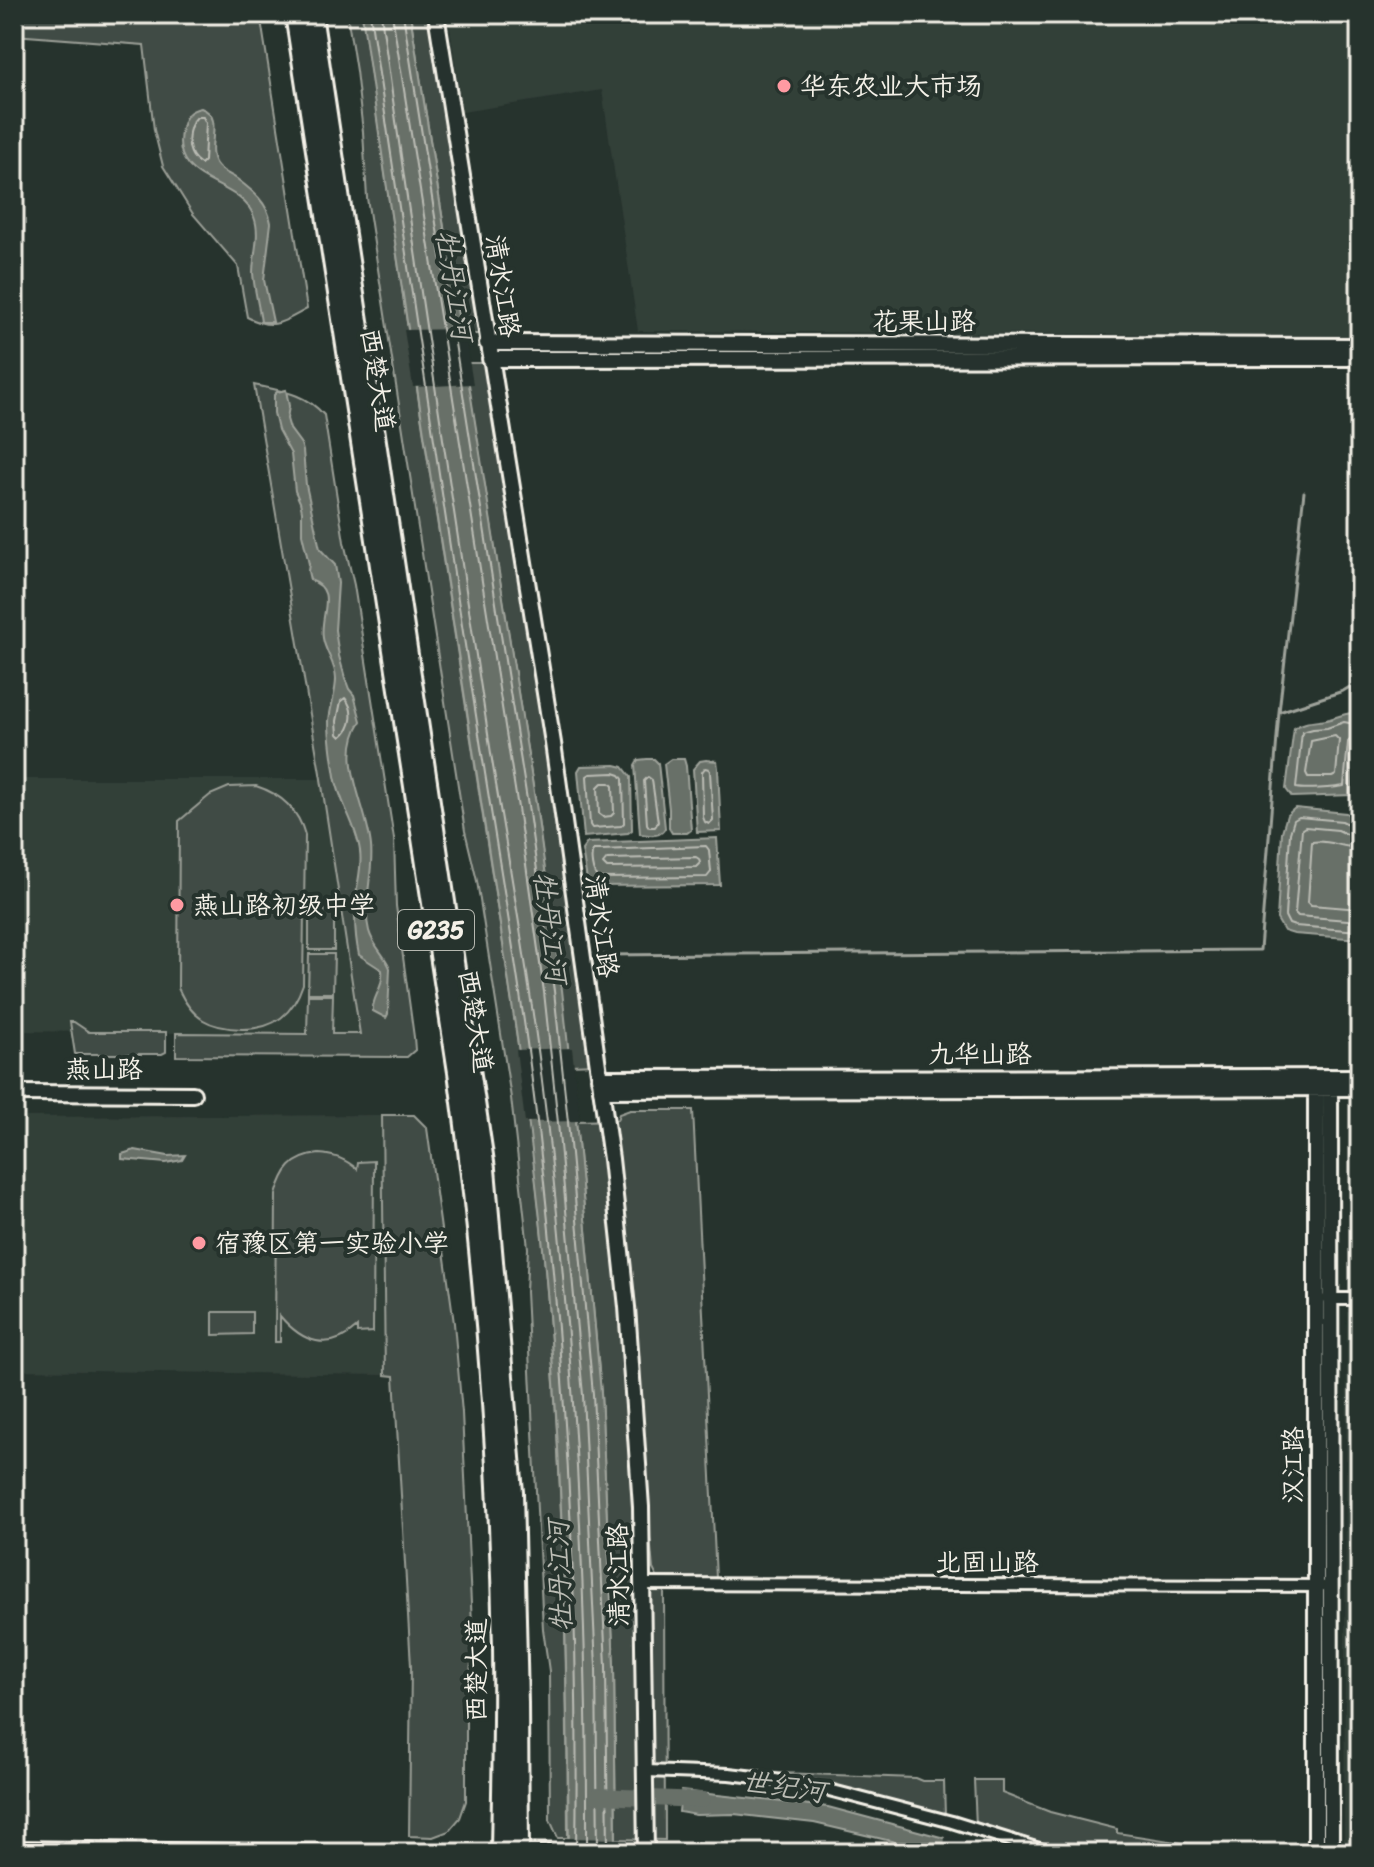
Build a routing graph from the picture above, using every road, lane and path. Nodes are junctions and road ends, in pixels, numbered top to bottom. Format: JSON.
{"nodes":[{"id":1,"x":295,"y":14,"type":"edge"},
{"id":2,"x":312,"y":14,"type":"edge"},
{"id":3,"x":436,"y":14,"type":"edge"},
{"id":4,"x":487,"y":343,"type":"junction"},
{"id":5,"x":1360,"y":346,"type":"edge"},
{"id":6,"x":1360,"y":358,"type":"edge"},
{"id":7,"x":490,"y":359,"type":"junction"},
{"id":8,"x":1360,"y":1077,"type":"edge"},
{"id":9,"x":1323,"y":1083,"type":"junction"},
{"id":10,"x":600,"y":1084,"type":"junction"},
{"id":11,"x":1360,"y":1088,"type":"edge"},
{"id":12,"x":14,"y":1093,"type":"edge"},
{"id":13,"x":193,"y":1094,"type":"dead end"},
{"id":14,"x":1324,"y":1298,"type":"junction"},
{"id":15,"x":1360,"y":1299,"type":"edge"},
{"id":16,"x":643,"y":1584,"type":"junction"},
{"id":17,"x":1325,"y":1586,"type":"junction"},
{"id":18,"x":646,"y":1774,"type":"junction"},
{"id":19,"x":14,"y":1849,"type":"edge"},
{"id":20,"x":326,"y":1853,"type":"edge"},
{"id":21,"x":501,"y":1853,"type":"edge"},
{"id":22,"x":519,"y":1853,"type":"edge"},
{"id":23,"x":525,"y":1853,"type":"edge"},
{"id":24,"x":541,"y":1853,"type":"edge"},
{"id":25,"x":548,"y":1853,"type":"edge"},
{"id":26,"x":646,"y":1853,"type":"edge"},
{"id":27,"x":1052,"y":1853,"type":"edge"},
{"id":28,"x":1316,"y":1853,"type":"edge"},
{"id":29,"x":1331,"y":1853,"type":"edge"}],
"edges":[{"from":1,"to":21,"type":"highway","name":"西楚大道","number":"G235"},
{"from":2,"to":22,"type":"highway","name":"西楚大道","number":"G235"},
{"from":3,"to":4,"type":"street","name":"清水江路"},
{"from":4,"to":5,"type":"street","name":"花果山路"},
{"from":4,"to":7,"type":"street","name":"清水江路"},
{"from":6,"to":7,"type":"street","name":"花果山路"},
{"from":7,"to":10,"type":"street","name":"清水江路"},
{"from":8,"to":9,"type":"street","name":"九华山路"},
{"from":9,"to":10,"type":"street","name":"九华山路"},
{"from":9,"to":11,"type":"street","name":"九华山路"},
{"from":9,"to":14,"type":"street","name":"汉江路"},
{"from":10,"to":16,"type":"street","name":"清水江路"},
{"from":12,"to":13,"type":"street","name":"燕山路"},
{"from":14,"to":15,"type":"street"},
{"from":14,"to":17,"type":"street","name":"汉江路"},
{"from":16,"to":17,"type":"street","name":"北固山路"},
{"from":16,"to":18,"type":"street","name":"清水江路"},
{"from":17,"to":28,"type":"street","name":"汉江路"},
{"from":17,"to":29,"type":"street","name":"汉江路"},
{"from":18,"to":26,"type":"street","name":"清水江路"},
{"from":18,"to":27,"type":"street"},
{"from":19,"to":20,"type":"street"},
{"from":23,"to":24,"type":"street"},
{"from":24,"to":25,"type":"street"}]}
